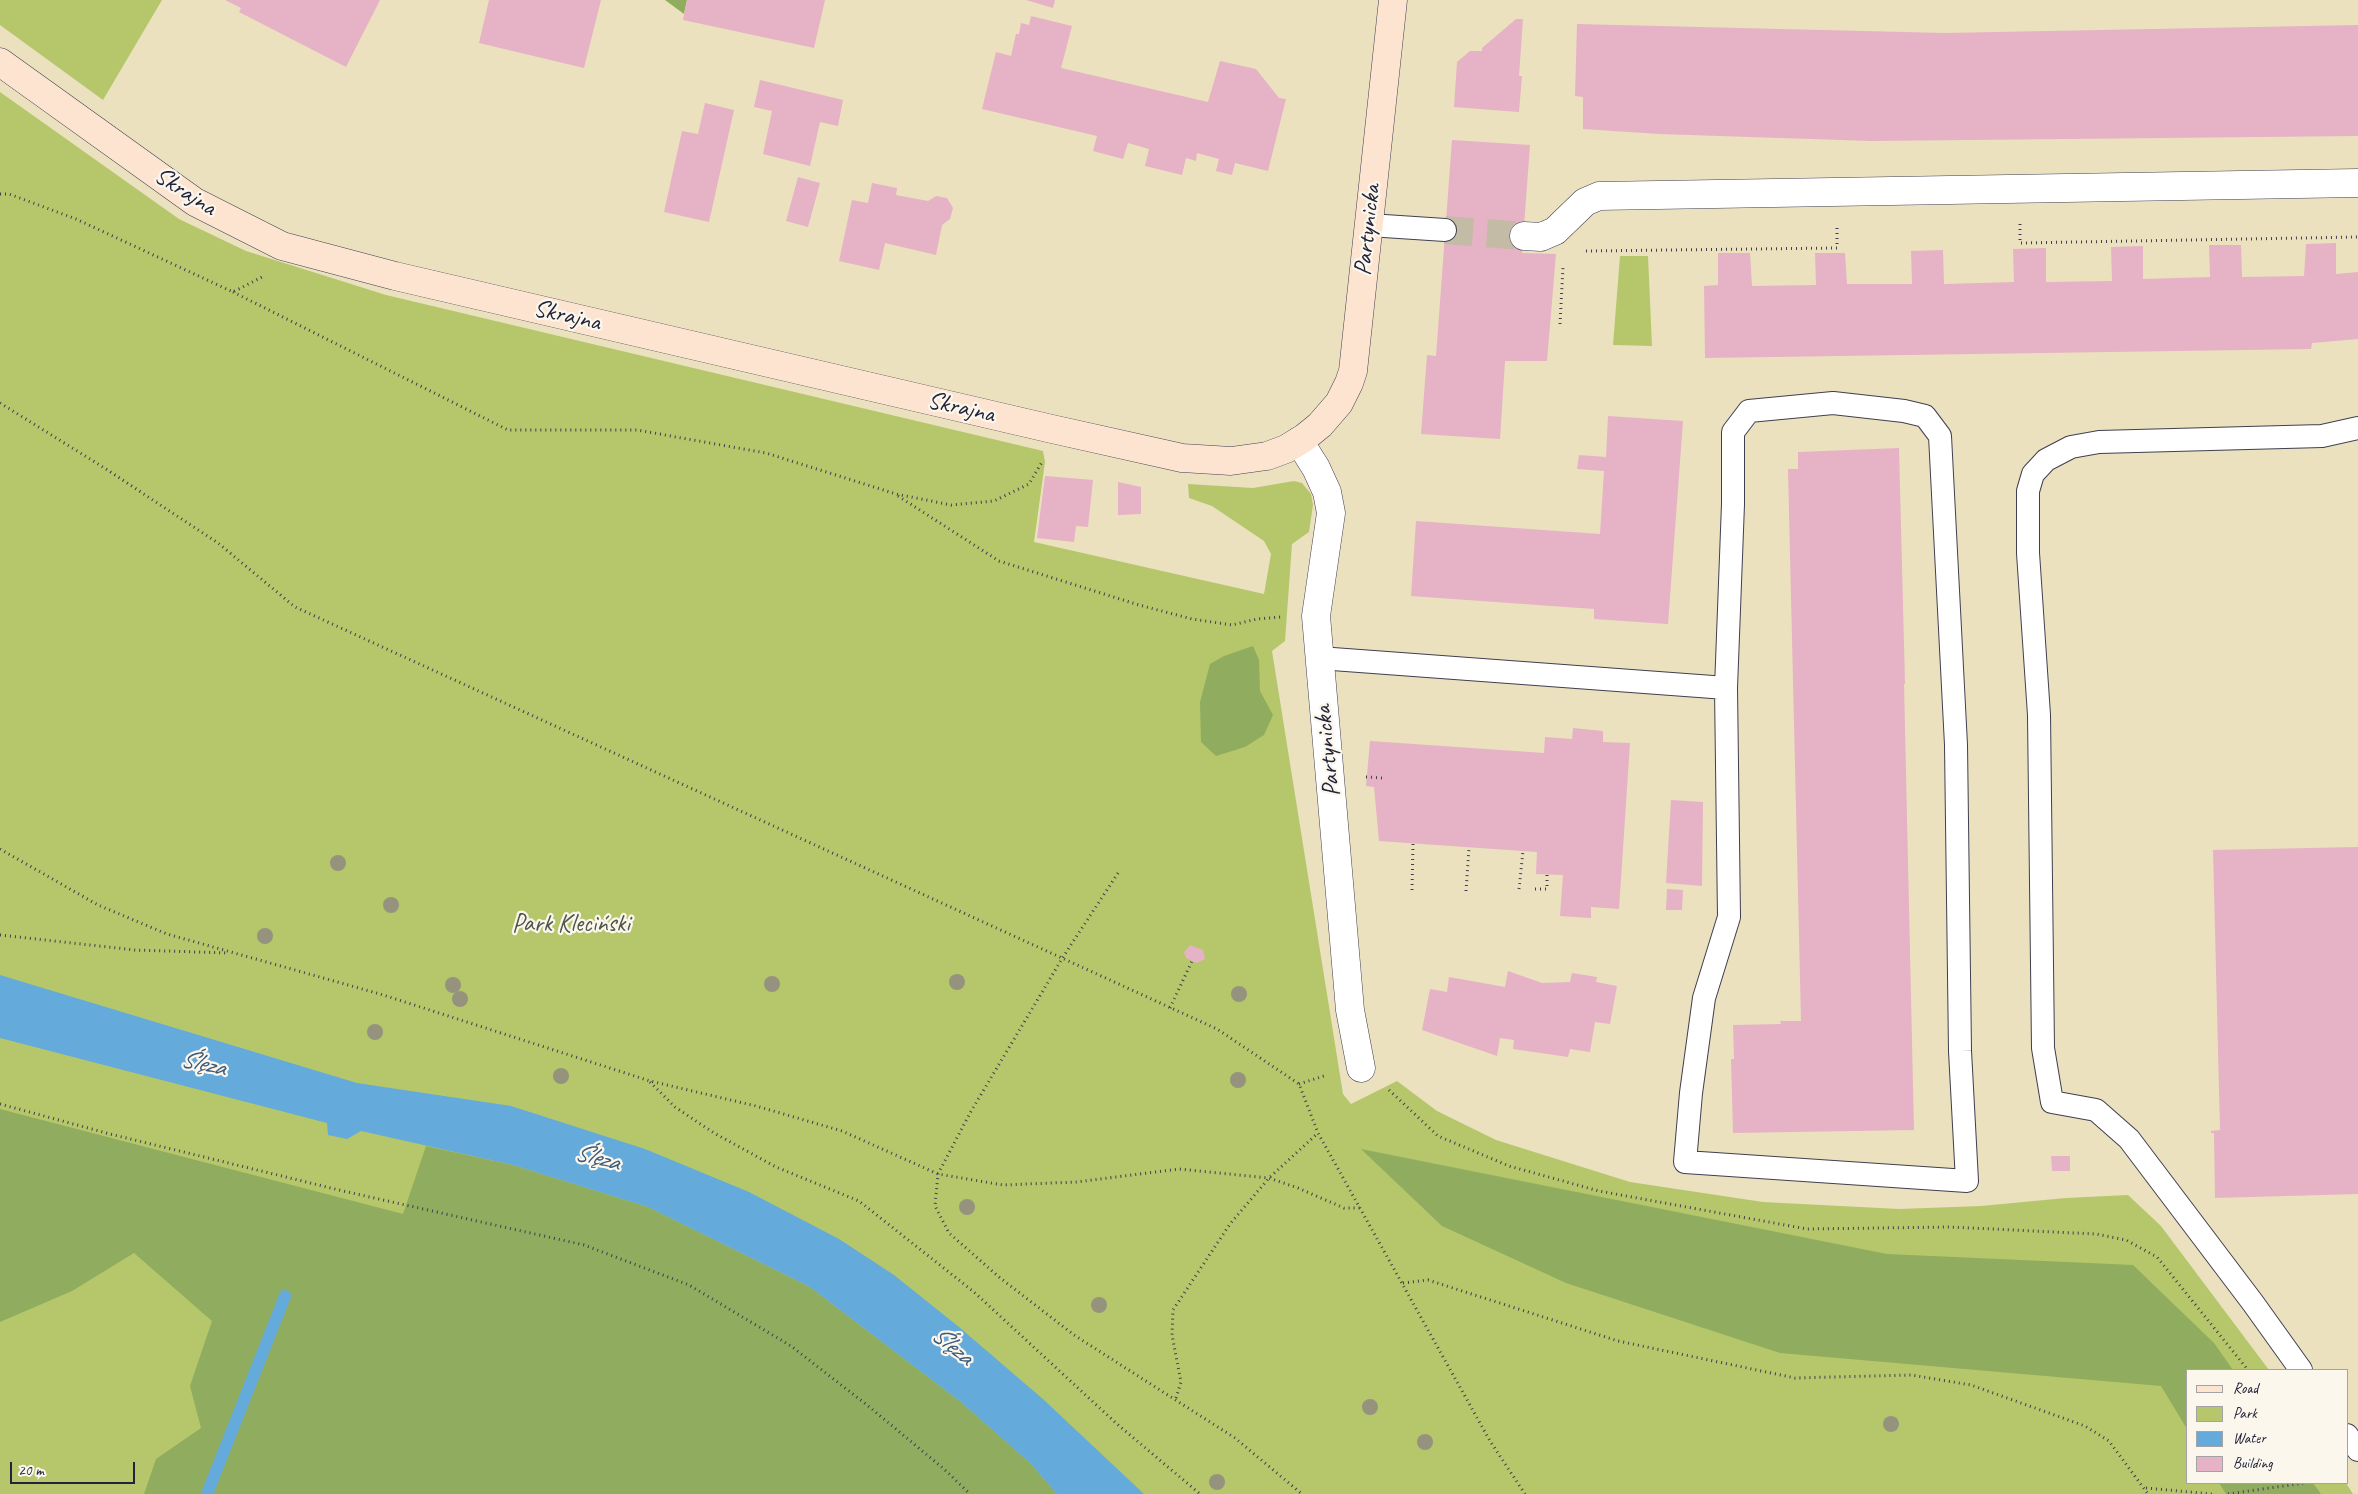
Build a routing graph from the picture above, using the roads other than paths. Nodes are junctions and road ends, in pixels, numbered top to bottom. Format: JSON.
{"nodes":[{"id":1,"x":1392,"y":0,"type":"edge"},
{"id":2,"x":0,"y":62,"type":"edge"},
{"id":3,"x":2358,"y":183,"type":"edge"},
{"id":4,"x":1368,"y":225,"type":"junction"},
{"id":5,"x":1445,"y":230,"type":"tunnel mouth"},
{"id":6,"x":1524,"y":236,"type":"tunnel mouth"},
{"id":7,"x":2358,"y":428,"type":"edge"},
{"id":8,"x":1299,"y":441,"type":"junction"},
{"id":9,"x":1182,"y":458,"type":"joint"},
{"id":10,"x":1319,"y":658,"type":"junction"},
{"id":11,"x":1726,"y":688,"type":"junction"},
{"id":12,"x":1361,"y":1068,"type":"road end"},
{"id":13,"x":2300,"y":1369,"type":"edge"}],
"edges":[{"from":1,"to":4,"type":"street","name":"Partynicka"},
{"from":2,"to":9,"type":"street","name":"Skrajna"},
{"from":3,"to":6,"type":"street"},
{"from":4,"to":5,"type":"lane"},
{"from":4,"to":8,"type":"street","name":"Partynicka"},
{"from":7,"to":13,"type":"lane"},
{"from":8,"to":9,"type":"street","name":"Partynicka"},
{"from":8,"to":10,"type":"street","name":"Partynicka"},
{"from":10,"to":11,"type":"lane"},
{"from":10,"to":12,"type":"street","name":"Partynicka"},
{"from":11,"to":11,"type":"lane"}]}
